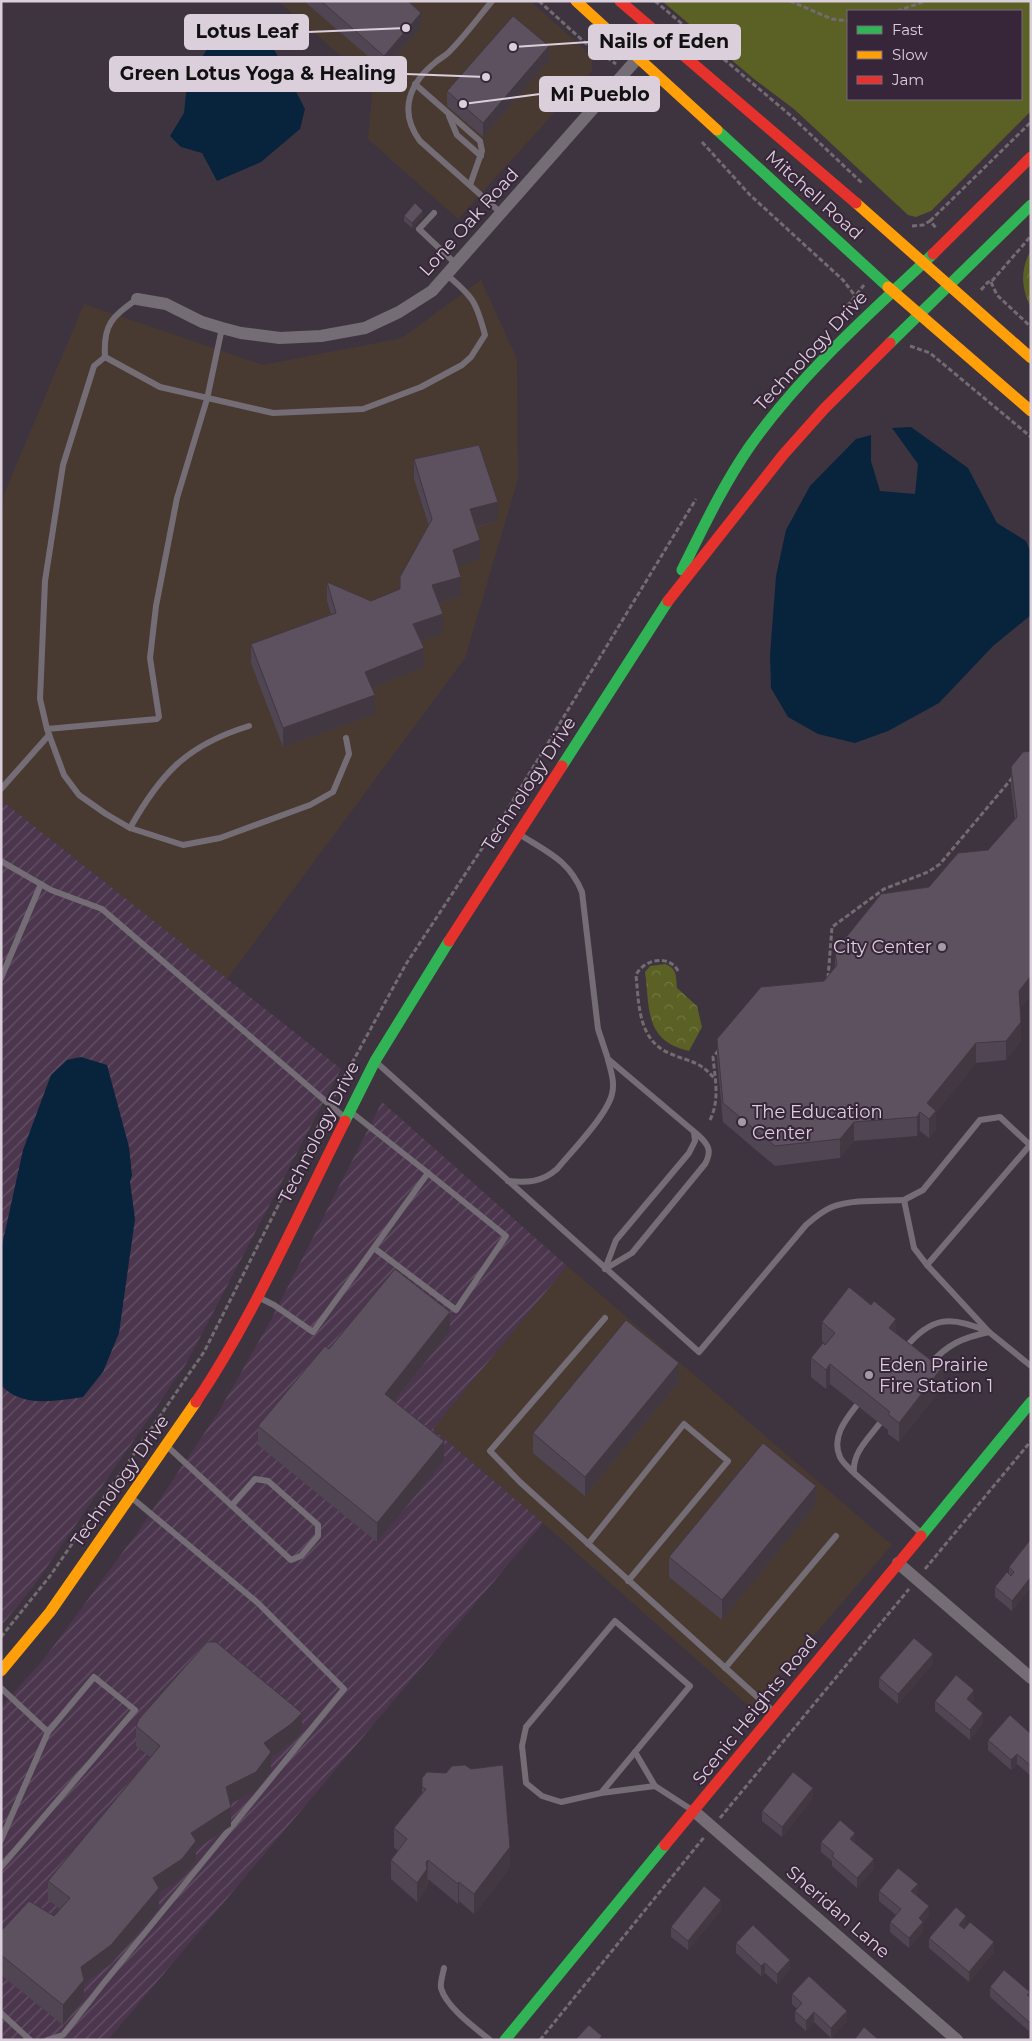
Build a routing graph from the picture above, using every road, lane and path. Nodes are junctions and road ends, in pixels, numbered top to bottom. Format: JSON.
{"nodes":[{"id":1,"x":492,"y":1,"type":"edge"},
{"id":2,"x":539,"y":1,"type":"edge"},
{"id":3,"x":576,"y":1,"type":"edge"},
{"id":4,"x":620,"y":1,"type":"edge"},
{"id":5,"x":790,"y":1,"type":"edge"},
{"id":6,"x":926,"y":1,"type":"edge"},
{"id":7,"x":900,"y":10,"type":"edge"},
{"id":8,"x":847,"y":21,"type":"edge"},
{"id":9,"x":659,"y":34,"type":"junction"},
{"id":10,"x":638,"y":57,"type":"junction"},
{"id":11,"x":626,"y":71,"type":"junction"},
{"id":12,"x":415,"y":84,"type":"junction"},
{"id":13,"x":447,"y":113,"type":"junction"},
{"id":14,"x":1031,"y":122,"type":"edge"},
{"id":15,"x":700,"y":139,"type":"dead end"},
{"id":16,"x":481,"y":156,"type":"junction"},
{"id":17,"x":1031,"y":157,"type":"edge"},
{"id":18,"x":470,"y":185,"type":"junction"},
{"id":19,"x":1031,"y":205,"type":"edge"},
{"id":20,"x":434,"y":213,"type":"dead end"},
{"id":21,"x":501,"y":213,"type":"junction"},
{"id":22,"x":930,"y":221,"type":"dead end"},
{"id":23,"x":924,"y":262,"type":"junction"},
{"id":24,"x":456,"y":264,"type":"junction"},
{"id":25,"x":446,"y":275,"type":"junction"},
{"id":26,"x":991,"y":282,"type":"dead end"},
{"id":27,"x":950,"y":286,"type":"junction"},
{"id":28,"x":893,"y":291,"type":"junction"},
{"id":29,"x":137,"y":299,"type":"joint"},
{"id":30,"x":871,"y":311,"type":"junction"},
{"id":31,"x":920,"y":316,"type":"junction"},
{"id":32,"x":1031,"y":327,"type":"edge"},
{"id":33,"x":222,"y":328,"type":"junction"},
{"id":34,"x":897,"y":337,"type":"junction"},
{"id":35,"x":104,"y":357,"type":"junction"},
{"id":36,"x":1031,"y":358,"type":"edge"},
{"id":37,"x":207,"y":398,"type":"junction"},
{"id":38,"x":1031,"y":411,"type":"edge"},
{"id":39,"x":1031,"y":437,"type":"edge"},
{"id":40,"x":665,"y":605,"type":"junction"},
{"id":41,"x":249,"y":726,"type":"dead end"},
{"id":42,"x":48,"y":732,"type":"junction"},
{"id":43,"x":346,"y":738,"type":"dead end"},
{"id":44,"x":1015,"y":775,"type":"edge"},
{"id":45,"x":1,"y":789,"type":"edge"},
{"id":46,"x":130,"y":828,"type":"junction"},
{"id":47,"x":518,"y":834,"type":"junction"},
{"id":48,"x":1,"y":862,"type":"edge"},
{"id":49,"x":41,"y":884,"type":"junction"},
{"id":50,"x":678,"y":971,"type":"dead end"},
{"id":51,"x":1,"y":978,"type":"edge"},
{"id":52,"x":828,"y":979,"type":"edge"},
{"id":53,"x":724,"y":1043,"type":"edge"},
{"id":54,"x":608,"y":1059,"type":"junction"},
{"id":55,"x":375,"y":1061,"type":"junction"},
{"id":56,"x":715,"y":1078,"type":"junction"},
{"id":57,"x":347,"y":1114,"type":"junction"},
{"id":58,"x":710,"y":1120,"type":"dead end"},
{"id":59,"x":694,"y":1132,"type":"junction"},
{"id":60,"x":1030,"y":1145,"type":"edge"},
{"id":61,"x":428,"y":1173,"type":"junction"},
{"id":62,"x":508,"y":1181,"type":"junction"},
{"id":63,"x":904,"y":1200,"type":"junction"},
{"id":64,"x":374,"y":1248,"type":"junction"},
{"id":65,"x":927,"y":1266,"type":"junction"},
{"id":66,"x":605,"y":1269,"type":"junction"},
{"id":67,"x":257,"y":1296,"type":"junction"},
{"id":68,"x":605,"y":1318,"type":"dead end"},
{"id":69,"x":989,"y":1332,"type":"junction"},
{"id":70,"x":899,"y":1355,"type":"edge"},
{"id":71,"x":1031,"y":1366,"type":"edge"},
{"id":72,"x":926,"y":1368,"type":"edge"},
{"id":73,"x":1031,"y":1402,"type":"edge"},
{"id":74,"x":857,"y":1405,"type":"dead end"},
{"id":75,"x":880,"y":1424,"type":"dead end"},
{"id":76,"x":1031,"y":1441,"type":"edge"},
{"id":77,"x":167,"y":1446,"type":"junction"},
{"id":78,"x":854,"y":1473,"type":"junction"},
{"id":79,"x":130,"y":1497,"type":"junction"},
{"id":80,"x":232,"y":1505,"type":"junction"},
{"id":81,"x":922,"y":1534,"type":"junction"},
{"id":82,"x":836,"y":1536,"type":"dead end"},
{"id":83,"x":588,"y":1544,"type":"junction"},
{"id":84,"x":898,"y":1563,"type":"junction"},
{"id":85,"x":917,"y":1580,"type":"junction"},
{"id":86,"x":628,"y":1581,"type":"junction"},
{"id":87,"x":725,"y":1668,"type":"junction"},
{"id":88,"x":1,"y":1671,"type":"edge"},
{"id":89,"x":1031,"y":1678,"type":"edge"},
{"id":90,"x":1,"y":1688,"type":"edge"},
{"id":91,"x":775,"y":1713,"type":"junction"},
{"id":92,"x":48,"y":1732,"type":"junction"},
{"id":93,"x":635,"y":1752,"type":"junction"},
{"id":94,"x":655,"y":1786,"type":"junction"},
{"id":95,"x":601,"y":1793,"type":"junction"},
{"id":96,"x":695,"y":1812,"type":"junction"},
{"id":97,"x":713,"y":1826,"type":"junction"},
{"id":98,"x":1,"y":1840,"type":"edge"},
{"id":99,"x":1,"y":1867,"type":"edge"},
{"id":100,"x":444,"y":1968,"type":"dead end"},
{"id":101,"x":1,"y":2013,"type":"edge"},
{"id":102,"x":30,"y":2040,"type":"edge"},
{"id":103,"x":47,"y":2040,"type":"edge"},
{"id":104,"x":490,"y":2040,"type":"edge"},
{"id":105,"x":505,"y":2040,"type":"edge"},
{"id":106,"x":540,"y":2040,"type":"edge"},
{"id":107,"x":957,"y":2040,"type":"edge"}],
"edges":[{"from":1,"to":12,"type":"lane"},
{"from":2,"to":11,"type":"path"},
{"from":3,"to":10,"type":"street","name":"Mitchell Road"},
{"from":4,"to":9,"type":"street","name":"Mitchell Road"},
{"from":5,"to":8,"type":"path"},
{"from":6,"to":7,"type":"path"},
{"from":9,"to":10,"type":"street","name":"Lone Oak Road"},
{"from":9,"to":23,"type":"street","name":"Mitchell Road"},
{"from":10,"to":11,"type":"street","name":"Lone Oak Road"},
{"from":10,"to":28,"type":"street","name":"Mitchell Road"},
{"from":11,"to":21,"type":"street","name":"Lone Oak Road"},
{"from":12,"to":13,"type":"lane"},
{"from":12,"to":18,"type":"lane"},
{"from":13,"to":16,"type":"lane"},
{"from":13,"to":16,"type":"lane"},
{"from":14,"to":22,"type":"path"},
{"from":15,"to":30,"type":"path"},
{"from":16,"to":18,"type":"lane"},
{"from":17,"to":23,"type":"street","name":"Technology Drive"},
{"from":18,"to":21,"type":"lane"},
{"from":19,"to":27,"type":"street","name":"Technology Drive"},
{"from":20,"to":24,"type":"lane"},
{"from":21,"to":24,"type":"street","name":"Lone Oak Road"},
{"from":23,"to":27,"type":"street","name":"Mitchell Road"},
{"from":23,"to":28,"type":"street","name":"Technology Drive"},
{"from":24,"to":25,"type":"street","name":"Lone Oak Road"},
{"from":25,"to":33,"type":"street","name":"Lone Oak Road"},
{"from":25,"to":37,"type":"lane"},
{"from":26,"to":32,"type":"path"},
{"from":27,"to":31,"type":"street","name":"Technology Drive"},
{"from":27,"to":36,"type":"street","name":"Mitchell Road"},
{"from":28,"to":30,"type":"street","name":"Technology Drive"},
{"from":28,"to":31,"type":"street","name":"Mitchell Road"},
{"from":29,"to":33,"type":"street","name":"Lone Oak Road"},
{"from":29,"to":35,"type":"lane"},
{"from":30,"to":40,"type":"street","name":"Technology Drive"},
{"from":31,"to":34,"type":"street","name":"Technology Drive"},
{"from":31,"to":38,"type":"street","name":"Mitchell Road"},
{"from":33,"to":37,"type":"lane"},
{"from":34,"to":39,"type":"path"},
{"from":34,"to":40,"type":"street","name":"Technology Drive"},
{"from":35,"to":37,"type":"lane"},
{"from":35,"to":42,"type":"lane"},
{"from":37,"to":42,"type":"lane"},
{"from":40,"to":47,"type":"street","name":"Technology Drive"},
{"from":41,"to":46,"type":"lane"},
{"from":42,"to":45,"type":"lane"},
{"from":42,"to":46,"type":"lane"},
{"from":43,"to":46,"type":"lane"},
{"from":44,"to":52,"type":"path"},
{"from":47,"to":54,"type":"lane"},
{"from":47,"to":55,"type":"street","name":"Technology Drive"},
{"from":48,"to":49,"type":"lane"},
{"from":49,"to":51,"type":"lane"},
{"from":49,"to":57,"type":"lane"},
{"from":50,"to":56,"type":"path"},
{"from":53,"to":56,"type":"path"},
{"from":54,"to":59,"type":"lane"},
{"from":54,"to":62,"type":"lane"},
{"from":55,"to":57,"type":"street","name":"Technology Drive"},
{"from":55,"to":62,"type":"lane"},
{"from":56,"to":58,"type":"path"},
{"from":57,"to":61,"type":"lane"},
{"from":57,"to":67,"type":"street","name":"Technology Drive"},
{"from":59,"to":66,"type":"lane"},
{"from":59,"to":66,"type":"lane"},
{"from":60,"to":63,"type":"lane"},
{"from":60,"to":65,"type":"lane"},
{"from":61,"to":64,"type":"lane"},
{"from":61,"to":64,"type":"lane"},
{"from":62,"to":66,"type":"lane"},
{"from":63,"to":65,"type":"lane"},
{"from":63,"to":66,"type":"lane"},
{"from":64,"to":67,"type":"lane"},
{"from":65,"to":69,"type":"lane"},
{"from":67,"to":77,"type":"street","name":"Technology Drive"},
{"from":68,"to":83,"type":"lane"},
{"from":69,"to":70,"type":"lane"},
{"from":69,"to":71,"type":"lane"},
{"from":69,"to":72,"type":"lane"},
{"from":73,"to":81,"type":"street","name":"Scenic Heights Road"},
{"from":74,"to":78,"type":"lane"},
{"from":75,"to":78,"type":"lane"},
{"from":76,"to":85,"type":"path"},
{"from":77,"to":79,"type":"street","name":"Technology Drive"},
{"from":77,"to":80,"type":"lane"},
{"from":78,"to":81,"type":"lane"},
{"from":79,"to":88,"type":"street","name":"Technology Drive"},
{"from":79,"to":103,"type":"lane"},
{"from":80,"to":80,"type":"lane"},
{"from":81,"to":84,"type":"street","name":"Scenic Heights Road"},
{"from":82,"to":87,"type":"lane"},
{"from":83,"to":86,"type":"lane"},
{"from":83,"to":86,"type":"lane"},
{"from":84,"to":85,"type":"street"},
{"from":84,"to":91,"type":"street","name":"Scenic Heights Road"},
{"from":85,"to":89,"type":"street"},
{"from":85,"to":97,"type":"path"},
{"from":86,"to":87,"type":"lane"},
{"from":87,"to":91,"type":"lane"},
{"from":90,"to":92,"type":"lane"},
{"from":91,"to":96,"type":"street","name":"Scenic Heights Road"},
{"from":92,"to":98,"type":"lane"},
{"from":92,"to":99,"type":"lane"},
{"from":93,"to":94,"type":"lane"},
{"from":93,"to":95,"type":"lane"},
{"from":93,"to":95,"type":"lane"},
{"from":94,"to":95,"type":"lane"},
{"from":94,"to":96,"type":"lane"},
{"from":96,"to":97,"type":"street","name":"Sheridan Lane"},
{"from":96,"to":105,"type":"street","name":"Scenic Heights Road"},
{"from":97,"to":106,"type":"path"},
{"from":97,"to":107,"type":"street","name":"Sheridan Lane"},
{"from":100,"to":104,"type":"lane"},
{"from":101,"to":102,"type":"lane"}]}
